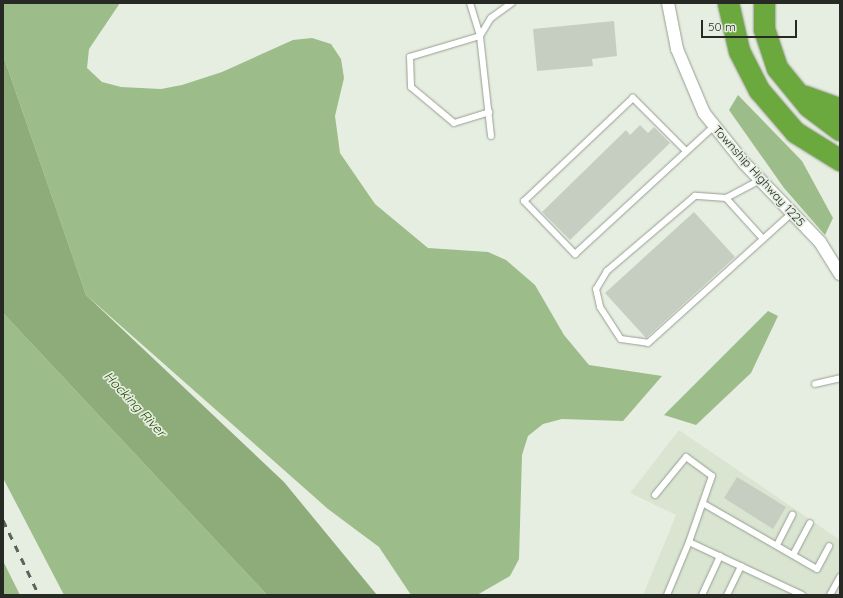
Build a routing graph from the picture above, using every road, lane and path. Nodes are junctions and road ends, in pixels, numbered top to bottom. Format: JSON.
{"nodes":[{"id":1,"x":470,"y":3,"type":"edge"},
{"id":2,"x":512,"y":3,"type":"edge"},
{"id":3,"x":668,"y":3,"type":"edge"},
{"id":4,"x":728,"y":3,"type":"edge"},
{"id":5,"x":764,"y":3,"type":"edge"},
{"id":6,"x":480,"y":36,"type":"junction"},
{"id":7,"x":787,"y":82,"type":"junction"},
{"id":8,"x":840,"y":109,"type":"edge"},
{"id":9,"x":489,"y":112,"type":"junction"},
{"id":10,"x":713,"y":126,"type":"junction"},
{"id":11,"x":840,"y":130,"type":"edge"},
{"id":12,"x":491,"y":136,"type":"dead end"},
{"id":13,"x":685,"y":150,"type":"junction"},
{"id":14,"x":840,"y":160,"type":"edge"},
{"id":15,"x":760,"y":180,"type":"junction"},
{"id":16,"x":726,"y":198,"type":"junction"},
{"id":17,"x":792,"y":213,"type":"junction"},
{"id":18,"x":763,"y":239,"type":"junction"},
{"id":19,"x":840,"y":274,"type":"edge"},
{"id":20,"x":840,"y":378,"type":"edge"},
{"id":21,"x":815,"y":384,"type":"dead end"},
{"id":22,"x":655,"y":495,"type":"dead end"},
{"id":23,"x":704,"y":504,"type":"junction"},
{"id":24,"x":792,"y":515,"type":"dead end"},
{"id":25,"x":810,"y":523,"type":"dead end"},
{"id":26,"x":689,"y":542,"type":"junction"},
{"id":27,"x":777,"y":545,"type":"junction"},
{"id":28,"x":829,"y":546,"type":"dead end"},
{"id":29,"x":793,"y":555,"type":"junction"},
{"id":30,"x":720,"y":556,"type":"junction"},
{"id":31,"x":741,"y":566,"type":"junction"},
{"id":32,"x":840,"y":577,"type":"edge"},
{"id":33,"x":667,"y":595,"type":"edge"},
{"id":34,"x":702,"y":595,"type":"edge"},
{"id":35,"x":727,"y":595,"type":"edge"},
{"id":36,"x":802,"y":595,"type":"edge"},
{"id":37,"x":830,"y":595,"type":"edge"}],
"edges":[{"from":1,"to":6,"type":"lane"},
{"from":2,"to":6,"type":"lane"},
{"from":3,"to":10,"type":"street","name":"Township Highway 1225"},
{"from":4,"to":14,"type":"highway"},
{"from":5,"to":7,"type":"highway"},
{"from":6,"to":9,"type":"lane"},
{"from":6,"to":9,"type":"lane"},
{"from":7,"to":8,"type":"highway"},
{"from":7,"to":11,"type":"highway"},
{"from":9,"to":12,"type":"lane"},
{"from":10,"to":13,"type":"lane"},
{"from":10,"to":15,"type":"street","name":"Township Highway 1225"},
{"from":13,"to":13,"type":"lane"},
{"from":15,"to":16,"type":"lane"},
{"from":15,"to":17,"type":"street","name":"Township Highway 1225"},
{"from":16,"to":18,"type":"lane"},
{"from":16,"to":18,"type":"lane"},
{"from":17,"to":18,"type":"lane"},
{"from":17,"to":19,"type":"street","name":"Township Highway 1225"},
{"from":20,"to":21,"type":"lane"},
{"from":22,"to":23,"type":"lane"},
{"from":23,"to":26,"type":"lane"},
{"from":23,"to":27,"type":"lane"},
{"from":24,"to":27,"type":"lane"},
{"from":25,"to":29,"type":"lane"},
{"from":26,"to":30,"type":"lane"},
{"from":26,"to":33,"type":"lane"},
{"from":27,"to":29,"type":"lane"},
{"from":28,"to":29,"type":"lane"},
{"from":30,"to":31,"type":"lane"},
{"from":30,"to":34,"type":"lane"},
{"from":31,"to":35,"type":"lane"},
{"from":31,"to":36,"type":"lane"},
{"from":32,"to":37,"type":"lane"}]}
